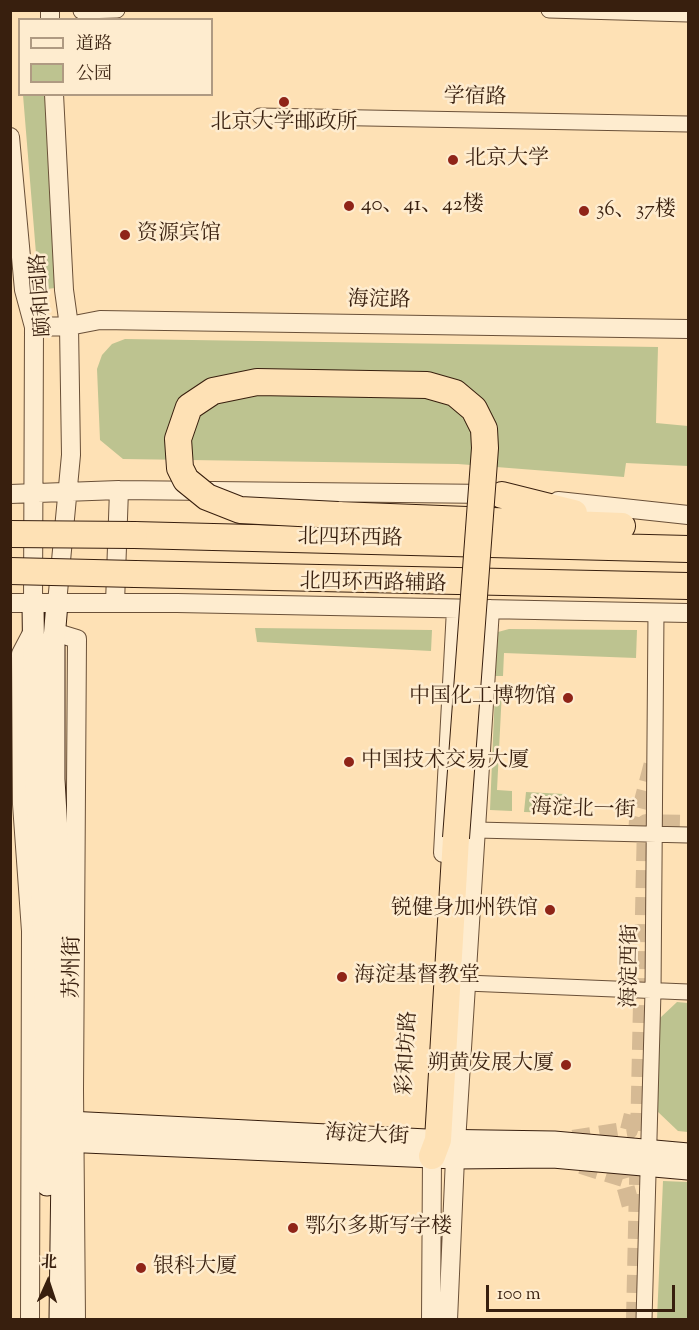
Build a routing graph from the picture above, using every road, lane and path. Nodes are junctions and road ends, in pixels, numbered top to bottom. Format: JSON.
{"nodes":[{"id":1,"x":117,"y":10,"type":"edge"},
{"id":2,"x":549,"y":10,"type":"edge"},
{"id":3,"x":81,"y":11,"type":"edge"},
{"id":4,"x":688,"y":14,"type":"edge"},
{"id":5,"x":54,"y":96,"type":"edge"},
{"id":6,"x":260,"y":116,"type":"dead end"},
{"id":7,"x":688,"y":124,"type":"edge"},
{"id":8,"x":10,"y":137,"type":"edge"},
{"id":9,"x":69,"y":326,"type":"junction"},
{"id":10,"x":34,"y":327,"type":"junction"},
{"id":11,"x":688,"y":329,"type":"edge"},
{"id":12,"x":119,"y":490,"type":"junction"},
{"id":13,"x":68,"y":492,"type":"junction"},
{"id":14,"x":34,"y":493,"type":"junction"},
{"id":15,"x":10,"y":494,"type":"edge"},
{"id":16,"x":502,"y":495,"type":"junction"},
{"id":17,"x":688,"y":515,"type":"edge"},
{"id":18,"x":622,"y":526,"type":"junction"},
{"id":19,"x":10,"y":534,"type":"edge"},
{"id":20,"x":688,"y":540,"type":"edge"},
{"id":21,"x":688,"y":549,"type":"edge"},
{"id":22,"x":10,"y":571,"type":"edge"},
{"id":23,"x":688,"y":586,"type":"edge"},
{"id":24,"x":10,"y":603,"type":"edge"},
{"id":25,"x":57,"y":603,"type":"junction"},
{"id":26,"x":115,"y":603,"type":"junction"},
{"id":27,"x":33,"y":604,"type":"junction"},
{"id":28,"x":656,"y":613,"type":"junction"},
{"id":29,"x":688,"y":613,"type":"edge"},
{"id":30,"x":456,"y":616,"type":"junction"},
{"id":31,"x":489,"y":618,"type":"junction"},
{"id":32,"x":23,"y":794,"type":"edge"},
{"id":33,"x":466,"y":834,"type":"junction"},
{"id":34,"x":654,"y":834,"type":"junction"},
{"id":35,"x":688,"y":835,"type":"edge"},
{"id":36,"x":466,"y":983,"type":"junction"},
{"id":37,"x":652,"y":991,"type":"junction"},
{"id":38,"x":688,"y":992,"type":"edge"},
{"id":39,"x":61,"y":1131,"type":"junction"},
{"id":40,"x":442,"y":1147,"type":"junction"},
{"id":41,"x":688,"y":1154,"type":"edge"},
{"id":42,"x":648,"y":1159,"type":"junction"},
{"id":43,"x":688,"y":1170,"type":"edge"},
{"id":44,"x":30,"y":1320,"type":"edge"},
{"id":45,"x":46,"y":1320,"type":"edge"},
{"id":46,"x":60,"y":1320,"type":"edge"},
{"id":47,"x":76,"y":1320,"type":"edge"},
{"id":48,"x":431,"y":1320,"type":"edge"},
{"id":49,"x":448,"y":1320,"type":"edge"},
{"id":50,"x":644,"y":1320,"type":"edge"}],
"edges":[{"from":1,"to":3,"type":"street"},
{"from":2,"to":4,"type":"street"},
{"from":5,"to":9,"type":"street","name":"颐和园路"},
{"from":6,"to":7,"type":"street","name":"学宿路"},
{"from":8,"to":10,"type":"street","name":"颐和园路"},
{"from":9,"to":10,"type":"street","name":"海淀路"},
{"from":9,"to":11,"type":"street","name":"海淀路"},
{"from":9,"to":13,"type":"street","name":"颐和园路"},
{"from":10,"to":14,"type":"street","name":"颐和园路"},
{"from":12,"to":13,"type":"street"},
{"from":12,"to":16,"type":"street"},
{"from":12,"to":26,"type":"street"},
{"from":13,"to":14,"type":"street"},
{"from":13,"to":25,"type":"street","name":"颐和园路"},
{"from":14,"to":15,"type":"street"},
{"from":14,"to":27,"type":"street","name":"颐和园路"},
{"from":16,"to":17,"type":"street"},
{"from":16,"to":18,"type":"highway"},
{"from":18,"to":20,"type":"highway"},
{"from":18,"to":33,"type":"highway","bridge":true},
{"from":19,"to":21,"type":"highway","name":"北四环西路","bridge":true},
{"from":22,"to":23,"type":"highway","name":"北四环西路","bridge":true},
{"from":24,"to":27,"type":"street"},
{"from":25,"to":26,"type":"street","name":"北四环西路辅路"},
{"from":25,"to":27,"type":"street","name":"北四环西路辅路"},
{"from":25,"to":39,"type":"main road","name":"苏州街"},
{"from":26,"to":30,"type":"street","name":"北四环西路辅路"},
{"from":27,"to":32,"type":"main road","name":"苏州街"},
{"from":28,"to":29,"type":"street","name":"北四环西路辅路"},
{"from":28,"to":31,"type":"street","name":"北四环西路辅路"},
{"from":28,"to":34,"type":"street","name":"海淀西街"},
{"from":30,"to":31,"type":"street","name":"北四环西路辅路"},
{"from":30,"to":40,"type":"street","name":"彩和坊路"},
{"from":31,"to":33,"type":"street","name":"彩和坊路"},
{"from":32,"to":39,"type":"main road","name":"苏州街"},
{"from":32,"to":44,"type":"street","name":"苏州街"},
{"from":33,"to":34,"type":"street","name":"海淀北一街"},
{"from":33,"to":36,"type":"street","name":"彩和坊路"},
{"from":33,"to":40,"type":"highway"},
{"from":34,"to":35,"type":"street","name":"海淀北一街"},
{"from":34,"to":37,"type":"street","name":"海淀西街"},
{"from":36,"to":37,"type":"street"},
{"from":36,"to":40,"type":"street","name":"彩和坊路"},
{"from":37,"to":38,"type":"street"},
{"from":37,"to":42,"type":"street","name":"海淀西街"},
{"from":39,"to":40,"type":"main road","name":"海淀大街"},
{"from":39,"to":45,"type":"main road","name":"苏州街"},
{"from":39,"to":46,"type":"main road","name":"苏州街"},
{"from":39,"to":47,"type":"street","name":"苏州街"},
{"from":40,"to":42,"type":"main road","name":"海淀大街"},
{"from":40,"to":48,"type":"street","name":"彩和坊路"},
{"from":40,"to":49,"type":"street","name":"彩和坊路"},
{"from":41,"to":42,"type":"main road","name":"海淀大街"},
{"from":42,"to":43,"type":"main road","name":"海淀大街"},
{"from":42,"to":50,"type":"street","name":"海淀西街"}]}
